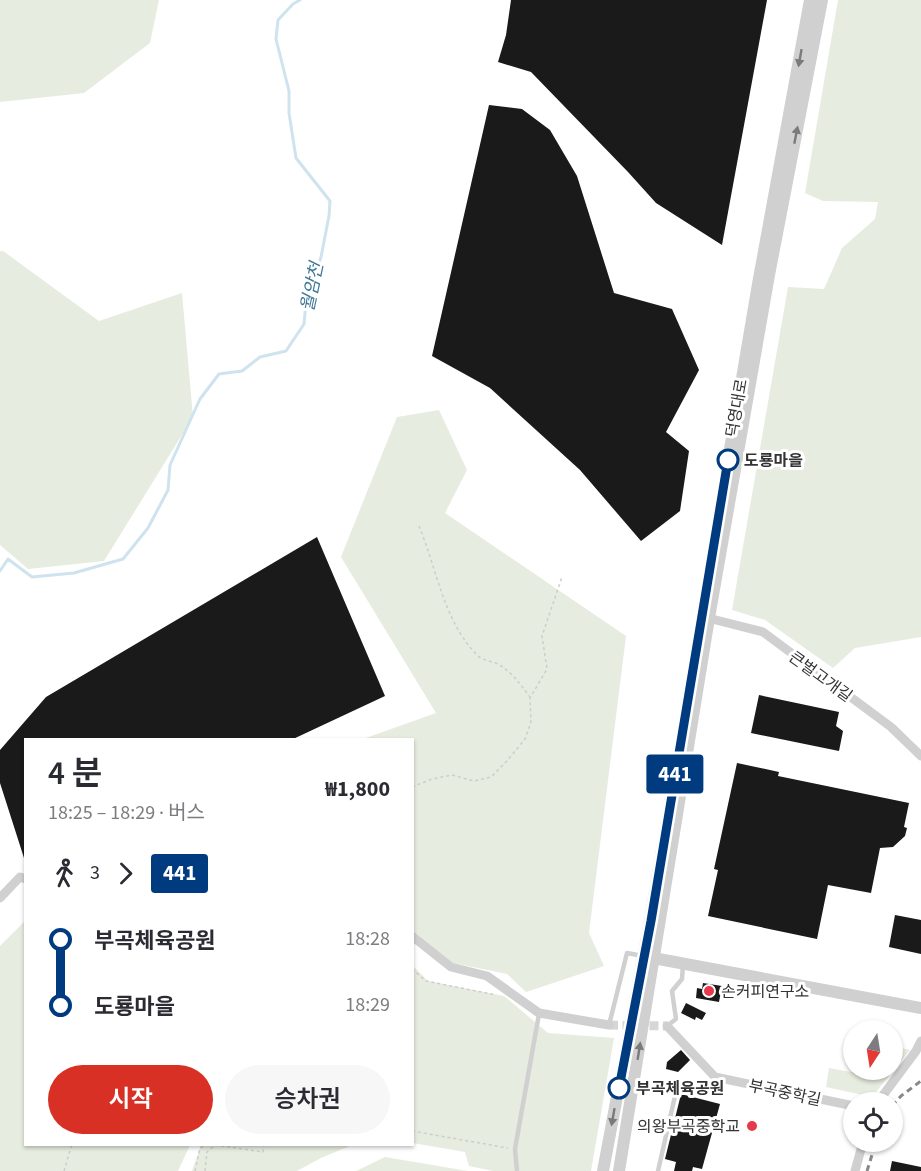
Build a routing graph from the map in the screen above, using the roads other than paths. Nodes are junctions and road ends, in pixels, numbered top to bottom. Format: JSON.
{"nodes":[{"id":1,"x":810,"y":0,"type":"edge"},
{"id":2,"x":822,"y":0,"type":"edge"},
{"id":3,"x":705,"y":617,"type":"junction"},
{"id":4,"x":921,"y":756,"type":"edge"},
{"id":5,"x":23,"y":878,"type":"edge"},
{"id":6,"x":0,"y":898,"type":"edge"},
{"id":7,"x":414,"y":938,"type":"edge"},
{"id":8,"x":649,"y":957,"type":"junction"},
{"id":9,"x":683,"y":963,"type":"junction"},
{"id":10,"x":921,"y":1008,"type":"edge"},
{"id":11,"x":539,"y":1013,"type":"junction"},
{"id":12,"x":609,"y":1024,"type":"joint"},
{"id":13,"x":667,"y":1026,"type":"joint"},
{"id":14,"x":921,"y":1041,"type":"edge"},
{"id":15,"x":885,"y":1092,"type":"edge"},
{"id":16,"x":675,"y":1096,"type":"dead end"},
{"id":17,"x":843,"y":1104,"type":"edge"},
{"id":18,"x":860,"y":1152,"type":"edge"},
{"id":19,"x":517,"y":1171,"type":"edge"},
{"id":20,"x":603,"y":1171,"type":"edge"},
{"id":21,"x":619,"y":1171,"type":"edge"},
{"id":22,"x":658,"y":1171,"type":"edge"},
{"id":23,"x":855,"y":1171,"type":"edge"}],
"edges":[{"from":1,"to":3,"type":"street","name":"덕영대로","one_way":true},
{"from":3,"to":2,"type":"street","name":"덕영대로","one_way":true},
{"from":3,"to":4,"type":"street","name":"큰벌고개길"},
{"from":3,"to":8,"type":"street","name":"덕영대로"},
{"from":5,"to":6,"type":"street"},
{"from":7,"to":11,"type":"street"},
{"from":8,"to":9,"type":"street"},
{"from":8,"to":12,"type":"lane"},
{"from":8,"to":20,"type":"street","name":"덕영대로","one_way":true},
{"from":21,"to":8,"type":"street","name":"덕영대로","one_way":true},
{"from":9,"to":10,"type":"street"},
{"from":9,"to":13,"type":"lane"},
{"from":11,"to":12,"type":"street"},
{"from":11,"to":19,"type":"lane"},
{"from":13,"to":17,"type":"street","name":"부곡중학길"},
{"from":14,"to":15,"type":"street"},
{"from":16,"to":22,"type":"lane"},
{"from":18,"to":23,"type":"street"}]}
